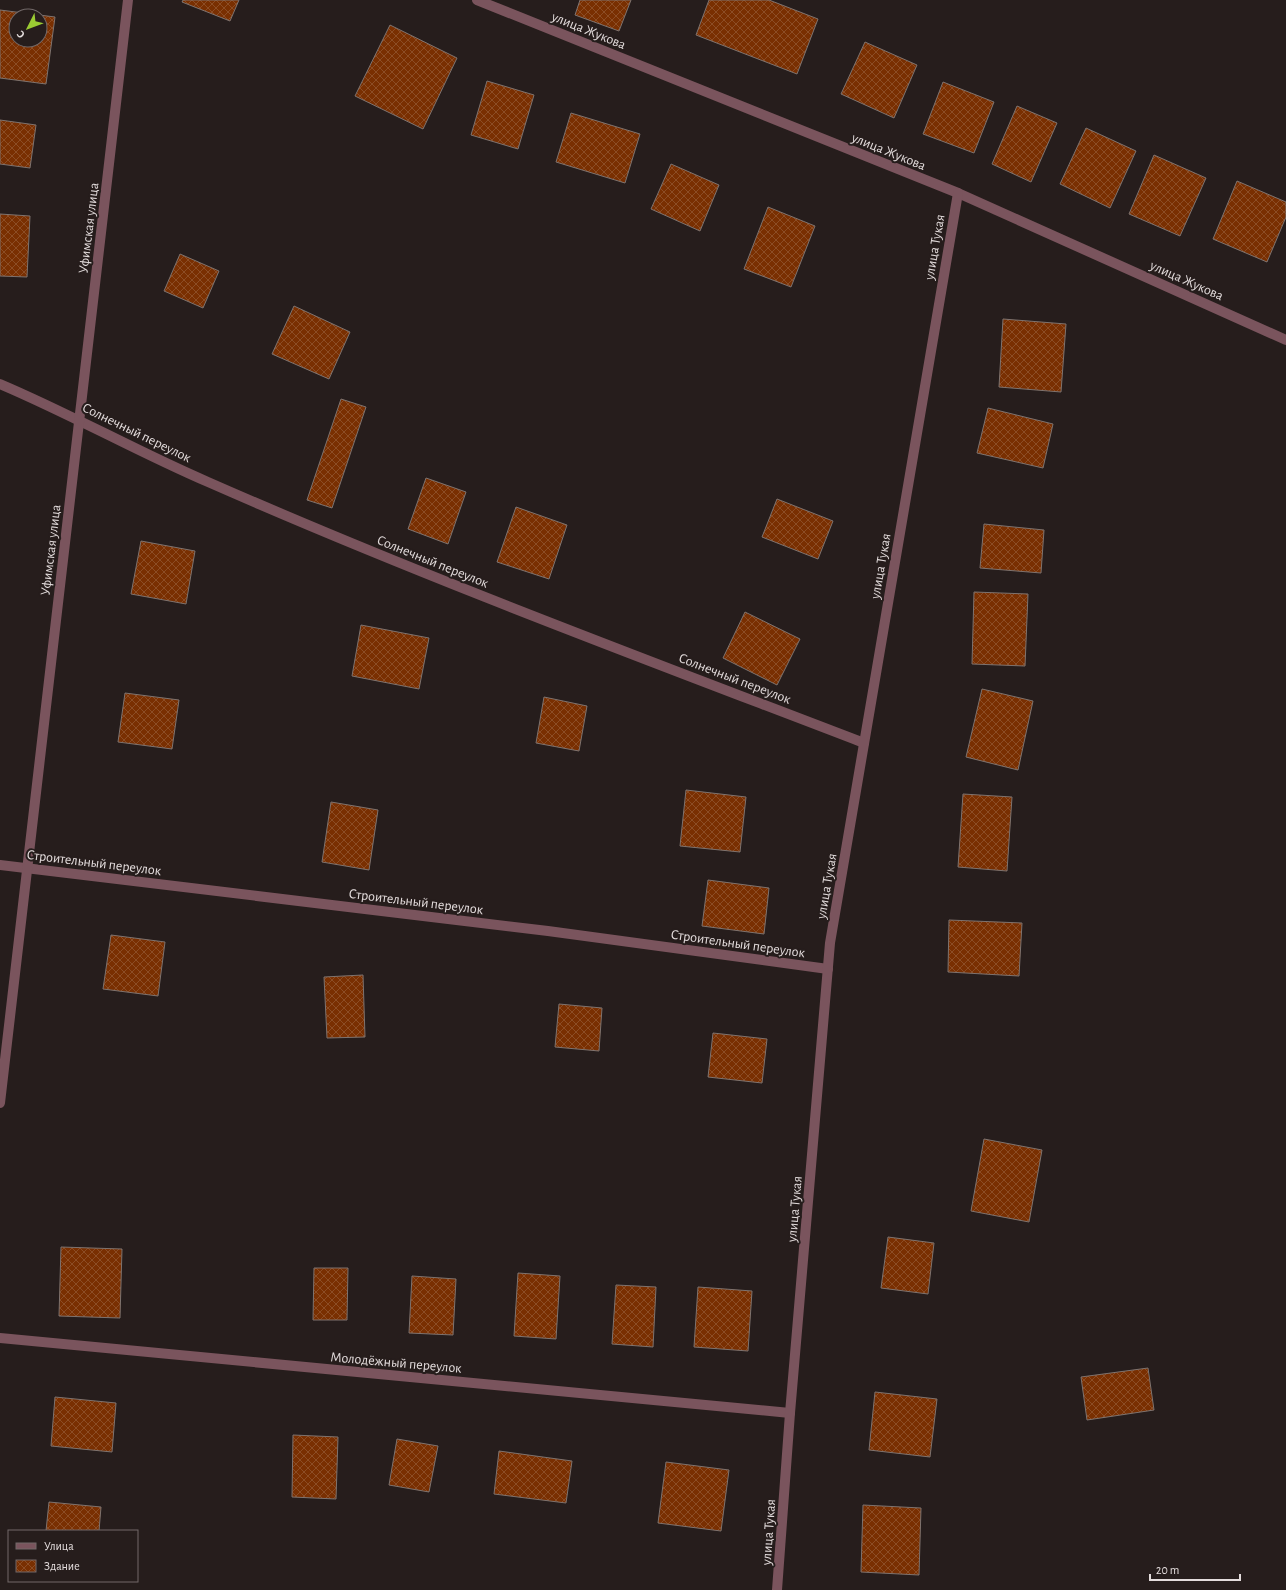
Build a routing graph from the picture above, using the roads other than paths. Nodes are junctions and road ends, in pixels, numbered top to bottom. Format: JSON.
{"nodes":[{"id":1,"x":128,"y":0,"type":"edge"},
{"id":2,"x":477,"y":0,"type":"edge"},
{"id":3,"x":958,"y":193,"type":"junction"},
{"id":4,"x":1286,"y":340,"type":"edge"},
{"id":5,"x":0,"y":384,"type":"edge"},
{"id":6,"x":79,"y":420,"type":"junction"},
{"id":7,"x":864,"y":743,"type":"junction"},
{"id":8,"x":0,"y":865,"type":"edge"},
{"id":9,"x":27,"y":868,"type":"junction"},
{"id":10,"x":828,"y":969,"type":"junction"},
{"id":11,"x":0,"y":1103,"type":"edge"},
{"id":12,"x":0,"y":1338,"type":"edge"},
{"id":13,"x":790,"y":1413,"type":"junction"},
{"id":14,"x":778,"y":1590,"type":"edge"}],
"edges":[{"from":1,"to":6,"type":"street","name":"Уфимская улица"},
{"from":2,"to":3,"type":"street","name":"улица Жукова"},
{"from":3,"to":4,"type":"street","name":"улица Жукова"},
{"from":3,"to":7,"type":"street","name":"улица Тукая"},
{"from":5,"to":6,"type":"street","name":"Солнечный переулок"},
{"from":6,"to":7,"type":"street","name":"Солнечный переулок"},
{"from":6,"to":9,"type":"street","name":"Уфимская улица"},
{"from":7,"to":10,"type":"street","name":"улица Тукая"},
{"from":8,"to":9,"type":"street","name":"Строительный переулок"},
{"from":9,"to":10,"type":"street","name":"Строительный переулок"},
{"from":9,"to":11,"type":"street","name":"Уфимская улица"},
{"from":10,"to":13,"type":"street","name":"улица Тукая"},
{"from":12,"to":13,"type":"street","name":"Молодёжный переулок"},
{"from":13,"to":14,"type":"street","name":"улица Тукая"}]}
